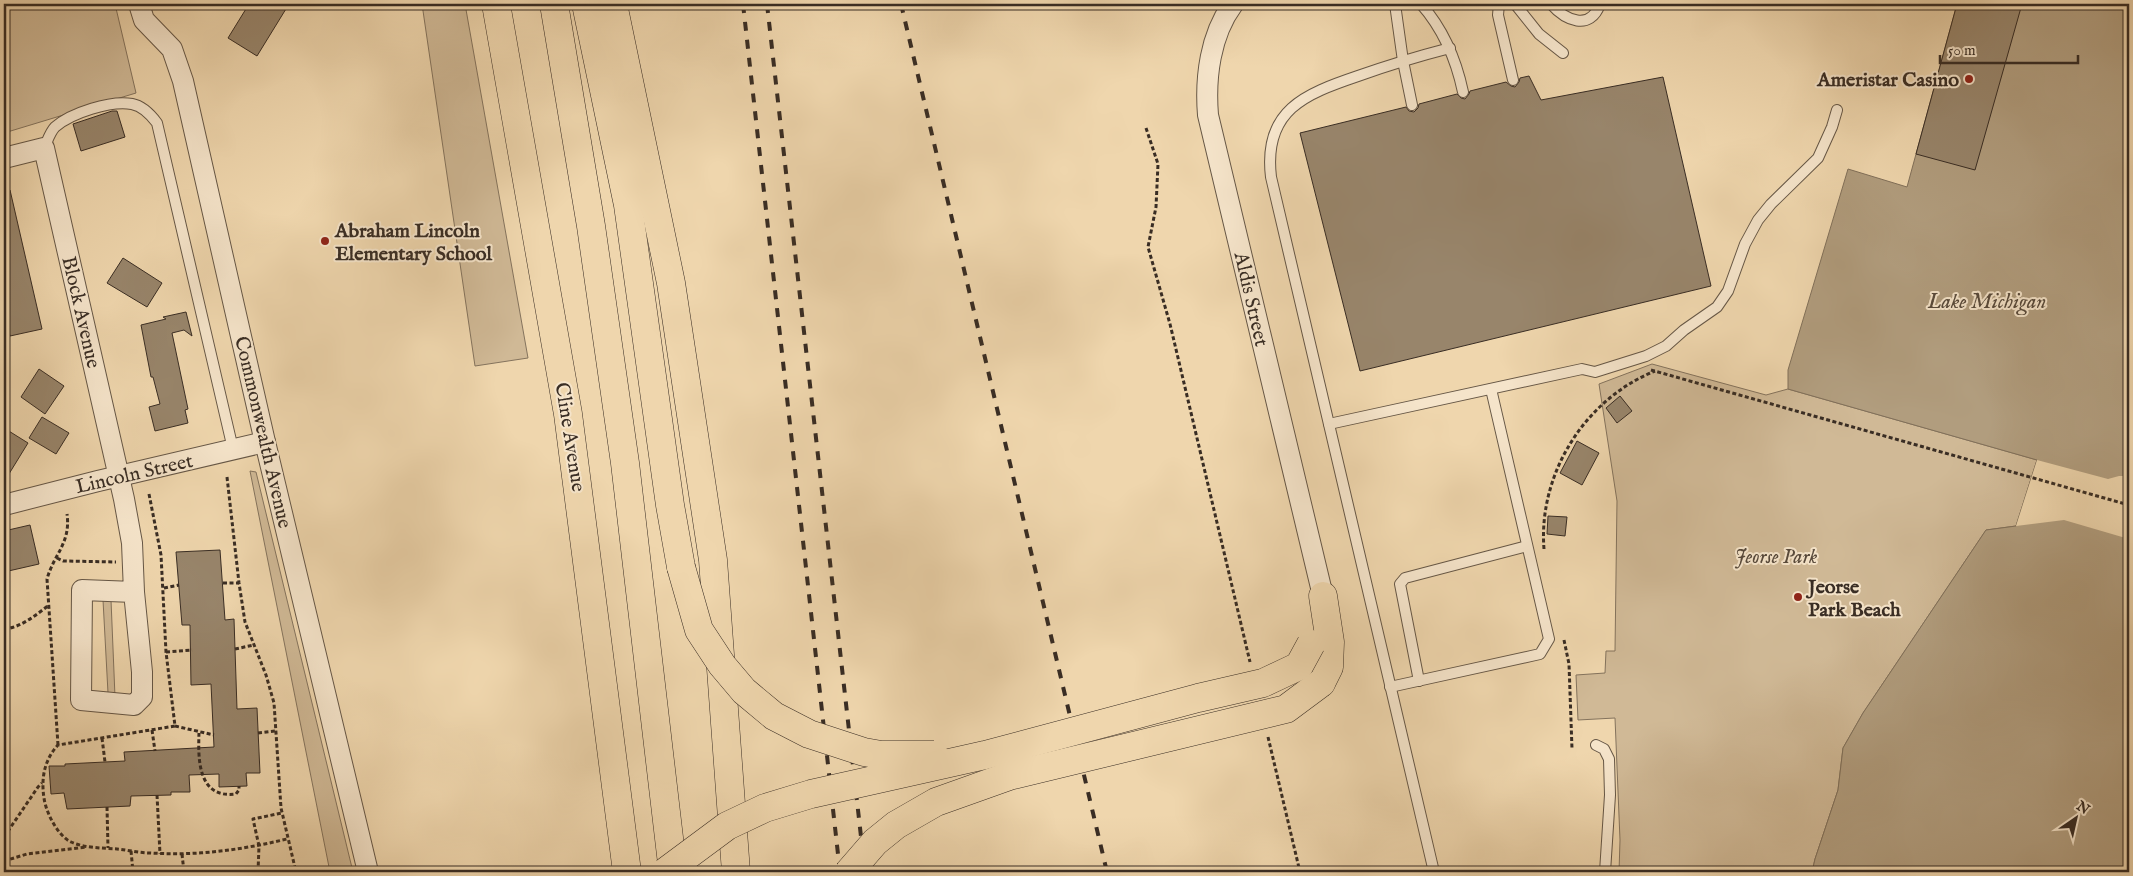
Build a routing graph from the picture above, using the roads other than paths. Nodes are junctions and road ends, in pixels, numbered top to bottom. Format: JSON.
{"nodes":[{"id":1,"x":138,"y":4,"type":"edge"},
{"id":2,"x":496,"y":4,"type":"edge"},
{"id":3,"x":554,"y":4,"type":"edge"},
{"id":4,"x":586,"y":4,"type":"edge"},
{"id":5,"x":613,"y":4,"type":"edge"},
{"id":6,"x":1233,"y":4,"type":"edge"},
{"id":7,"x":1395,"y":4,"type":"edge"},
{"id":8,"x":1421,"y":4,"type":"edge"},
{"id":9,"x":1499,"y":4,"type":"edge"},
{"id":10,"x":1516,"y":4,"type":"edge"},
{"id":11,"x":1551,"y":4,"type":"edge"},
{"id":12,"x":1600,"y":4,"type":"edge"},
{"id":13,"x":1450,"y":48,"type":"junction"},
{"id":14,"x":1564,"y":53,"type":"dead end"},
{"id":15,"x":1403,"y":60,"type":"junction"},
{"id":16,"x":1513,"y":80,"type":"dead end"},
{"id":17,"x":1463,"y":92,"type":"dead end"},
{"id":18,"x":1412,"y":105,"type":"dead end"},
{"id":19,"x":1837,"y":110,"type":"dead end"},
{"id":20,"x":44,"y":148,"type":"junction"},
{"id":21,"x":4,"y":158,"type":"edge"},
{"id":22,"x":1491,"y":388,"type":"junction"},
{"id":23,"x":1329,"y":424,"type":"junction"},
{"id":24,"x":265,"y":442,"type":"junction"},
{"id":25,"x":234,"y":450,"type":"junction"},
{"id":26,"x":120,"y":476,"type":"junction"},
{"id":27,"x":4,"y":505,"type":"edge"},
{"id":28,"x":1528,"y":546,"type":"junction"},
{"id":29,"x":134,"y":592,"type":"junction"},
{"id":30,"x":1323,"y":596,"type":"junction"},
{"id":31,"x":1419,"y":681,"type":"junction"},
{"id":32,"x":1390,"y":687,"type":"junction"},
{"id":33,"x":1596,"y":745,"type":"dead end"},
{"id":34,"x":985,"y":755,"type":"junction"},
{"id":35,"x":368,"y":872,"type":"edge"},
{"id":36,"x":627,"y":872,"type":"edge"},
{"id":37,"x":665,"y":872,"type":"edge"},
{"id":38,"x":673,"y":872,"type":"edge"},
{"id":39,"x":736,"y":872,"type":"edge"},
{"id":40,"x":849,"y":872,"type":"edge"},
{"id":41,"x":1434,"y":872,"type":"edge"},
{"id":42,"x":1605,"y":872,"type":"edge"}],
"edges":[{"from":1,"to":24,"type":"street","name":"Commonwealth Avenue"},
{"from":2,"to":36,"type":"highway","name":"Cline Avenue"},
{"from":3,"to":38,"type":"highway"},
{"from":4,"to":34,"type":"highway","bridge":true},
{"from":5,"to":39,"type":"highway"},
{"from":6,"to":30,"type":"street","name":"Aldis Street"},
{"from":7,"to":15,"type":"lane"},
{"from":8,"to":13,"type":"lane"},
{"from":9,"to":16,"type":"lane"},
{"from":10,"to":14,"type":"lane"},
{"from":11,"to":12,"type":"lane"},
{"from":13,"to":15,"type":"lane"},
{"from":13,"to":17,"type":"lane"},
{"from":15,"to":18,"type":"lane"},
{"from":15,"to":23,"type":"lane"},
{"from":19,"to":22,"type":"lane"},
{"from":20,"to":21,"type":"street"},
{"from":20,"to":25,"type":"lane"},
{"from":20,"to":26,"type":"street","name":"Block Avenue"},
{"from":22,"to":23,"type":"lane"},
{"from":22,"to":28,"type":"lane"},
{"from":23,"to":32,"type":"lane"},
{"from":24,"to":25,"type":"street","name":"Lincoln Street"},
{"from":24,"to":35,"type":"street","name":"Commonwealth Avenue"},
{"from":25,"to":26,"type":"street","name":"Lincoln Street"},
{"from":26,"to":27,"type":"street","name":"Lincoln Street"},
{"from":26,"to":29,"type":"street","name":"Block Avenue"},
{"from":28,"to":31,"type":"lane"},
{"from":28,"to":31,"type":"lane"},
{"from":29,"to":29,"type":"street","name":"Block Avenue"},
{"from":30,"to":34,"type":"highway","bridge":true},
{"from":30,"to":40,"type":"highway","bridge":true},
{"from":31,"to":32,"type":"lane"},
{"from":32,"to":41,"type":"lane"},
{"from":33,"to":42,"type":"lane"},
{"from":34,"to":37,"type":"highway","bridge":true}]}
